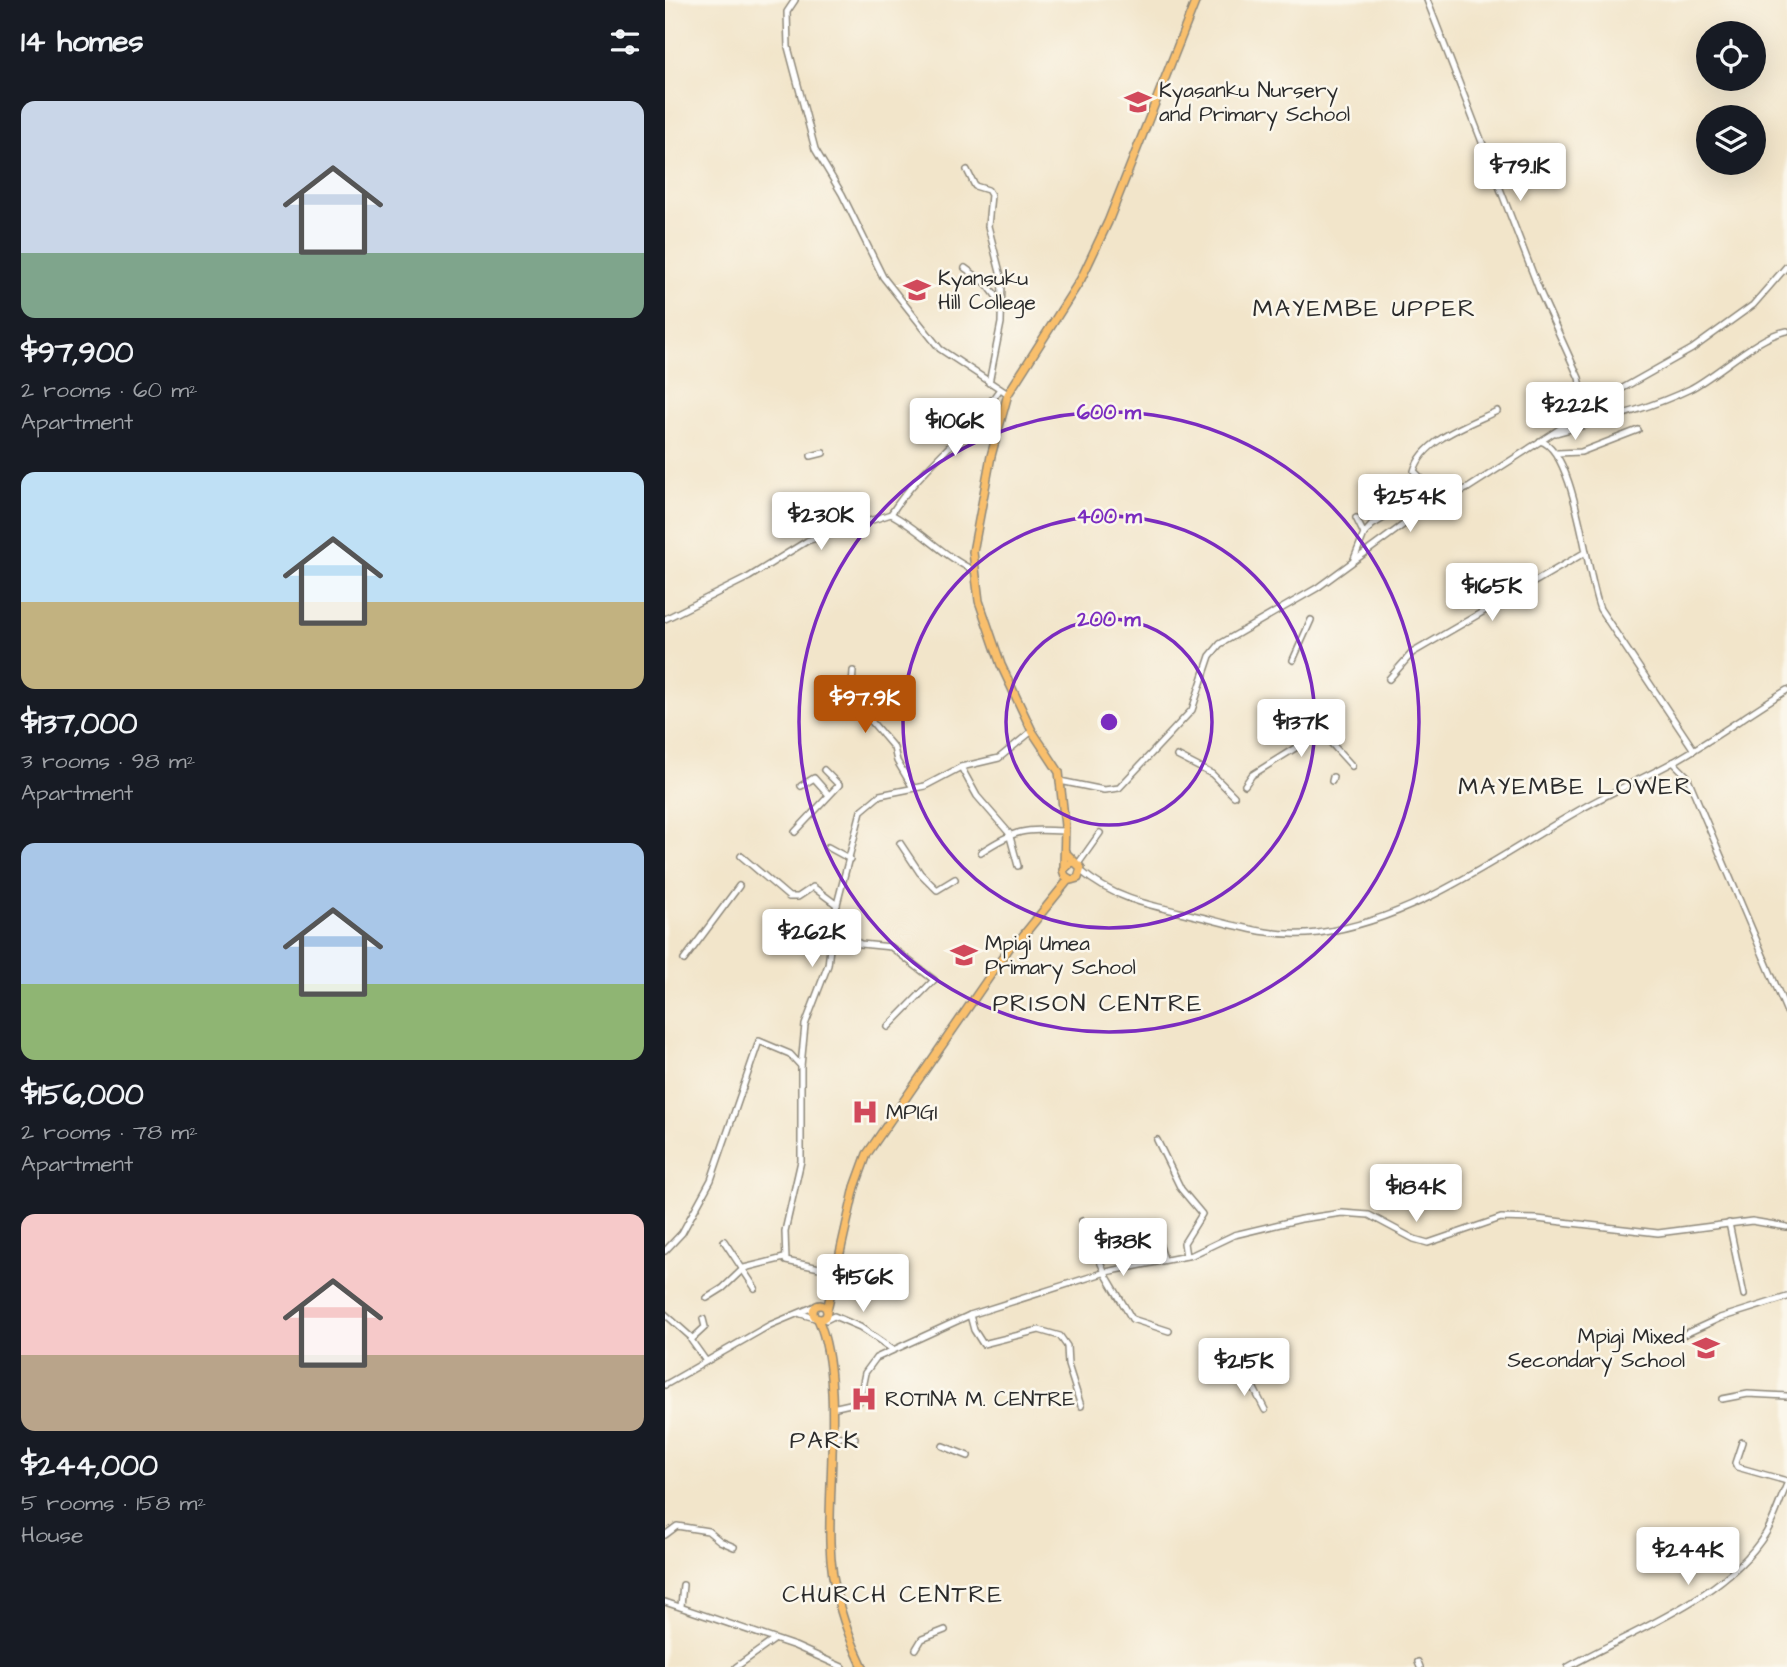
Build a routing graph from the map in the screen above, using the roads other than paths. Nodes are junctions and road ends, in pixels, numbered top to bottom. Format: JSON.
{"nodes":[{"id":1,"x":795,"y":0,"type":"edge"},
{"id":2,"x":1196,"y":0,"type":"edge"},
{"id":3,"x":1427,"y":0,"type":"edge"},
{"id":4,"x":967,"y":170,"type":"dead end"},
{"id":5,"x":1787,"y":266,"type":"edge"},
{"id":6,"x":965,"y":268,"type":"dead end"},
{"id":7,"x":999,"y":300,"type":"junction"},
{"id":8,"x":1787,"y":331,"type":"edge"},
{"id":9,"x":989,"y":383,"type":"junction"},
{"id":10,"x":1000,"y":389,"type":"junction"},
{"id":11,"x":1008,"y":394,"type":"junction"},
{"id":12,"x":1497,"y":411,"type":"dead end"},
{"id":13,"x":1587,"y":411,"type":"junction"},
{"id":14,"x":1638,"y":430,"type":"dead end"},
{"id":15,"x":1551,"y":435,"type":"junction"},
{"id":16,"x":1541,"y":441,"type":"junction"},
{"id":17,"x":823,"y":453,"type":"dead end"},
{"id":18,"x":1557,"y":453,"type":"junction"},
{"id":19,"x":811,"y":456,"type":"dead end"},
{"id":20,"x":891,"y":514,"type":"junction"},
{"id":21,"x":1356,"y":518,"type":"dead end"},
{"id":22,"x":1364,"y":534,"type":"junction"},
{"id":23,"x":1584,"y":553,"type":"junction"},
{"id":24,"x":1354,"y":560,"type":"junction"},
{"id":25,"x":975,"y":571,"type":"junction"},
{"id":26,"x":665,"y":619,"type":"edge"},
{"id":27,"x":1311,"y":620,"type":"dead end"},
{"id":28,"x":1293,"y":660,"type":"dead end"},
{"id":29,"x":853,"y":671,"type":"dead end"},
{"id":30,"x":1389,"y":679,"type":"dead end"},
{"id":31,"x":1787,"y":690,"type":"edge"},
{"id":32,"x":1032,"y":731,"type":"junction"},
{"id":33,"x":1693,"y":750,"type":"junction"},
{"id":34,"x":1177,"y":756,"type":"dead end"},
{"id":35,"x":1673,"y":762,"type":"junction"},
{"id":36,"x":1352,"y":766,"type":"dead end"},
{"id":37,"x":961,"y":767,"type":"junction"},
{"id":38,"x":824,"y":770,"type":"dead end"},
{"id":39,"x":1060,"y":781,"type":"junction"},
{"id":40,"x":1245,"y":785,"type":"dead end"},
{"id":41,"x":801,"y":786,"type":"dead end"},
{"id":42,"x":913,"y":789,"type":"junction"},
{"id":43,"x":1114,"y":791,"type":"junction"},
{"id":44,"x":829,"y":795,"type":"junction"},
{"id":45,"x":1234,"y":796,"type":"dead end"},
{"id":46,"x":1114,"y":799,"type":"dead end"},
{"id":47,"x":1065,"y":831,"type":"junction"},
{"id":48,"x":795,"y":832,"type":"dead end"},
{"id":49,"x":1009,"y":833,"type":"junction"},
{"id":50,"x":1100,"y":833,"type":"dead end"},
{"id":51,"x":900,"y":843,"type":"dead end"},
{"id":52,"x":828,"y":846,"type":"dead end"},
{"id":53,"x":981,"y":852,"type":"dead end"},
{"id":54,"x":741,"y":856,"type":"dead end"},
{"id":55,"x":850,"y":859,"type":"junction"},
{"id":56,"x":1019,"y":866,"type":"dead end"},
{"id":57,"x":1073,"y":868,"type":"junction"},
{"id":58,"x":955,"y":880,"type":"dead end"},
{"id":59,"x":739,"y":886,"type":"dead end"},
{"id":60,"x":1052,"y":896,"type":"junction"},
{"id":61,"x":1141,"y":903,"type":"junction"},
{"id":62,"x":837,"y":905,"type":"junction"},
{"id":63,"x":1139,"y":912,"type":"dead end"},
{"id":64,"x":833,"y":932,"type":"junction"},
{"id":65,"x":684,"y":960,"type":"dead end"},
{"id":66,"x":1787,"y":1012,"type":"edge"},
{"id":67,"x":888,"y":1027,"type":"dead end"},
{"id":68,"x":801,"y":1066,"type":"junction"},
{"id":69,"x":1157,"y":1140,"type":"dead end"},
{"id":70,"x":1082,"y":1221,"type":"dead end"},
{"id":71,"x":1729,"y":1223,"type":"junction"},
{"id":72,"x":1787,"y":1227,"type":"edge"},
{"id":73,"x":1156,"y":1233,"type":"dead end"},
{"id":74,"x":725,"y":1241,"type":"dead end"},
{"id":75,"x":665,"y":1251,"type":"edge"},
{"id":76,"x":1186,"y":1256,"type":"junction"},
{"id":77,"x":784,"y":1258,"type":"junction"},
{"id":78,"x":1164,"y":1259,"type":"junction"},
{"id":79,"x":744,"y":1268,"type":"junction"},
{"id":80,"x":834,"y":1271,"type":"junction"},
{"id":81,"x":1106,"y":1272,"type":"junction"},
{"id":82,"x":755,"y":1288,"type":"dead end"},
{"id":83,"x":1744,"y":1295,"type":"dead end"},
{"id":84,"x":1787,"y":1297,"type":"edge"},
{"id":85,"x":707,"y":1298,"type":"dead end"},
{"id":86,"x":665,"y":1314,"type":"edge"},
{"id":87,"x":800,"y":1314,"type":"junction"},
{"id":88,"x":821,"y":1314,"type":"junction"},
{"id":89,"x":970,"y":1315,"type":"junction"},
{"id":90,"x":703,"y":1319,"type":"dead end"},
{"id":91,"x":1170,"y":1331,"type":"dead end"},
{"id":92,"x":1685,"y":1334,"type":"dead end"},
{"id":93,"x":692,"y":1338,"type":"junction"},
{"id":94,"x":893,"y":1349,"type":"junction"},
{"id":95,"x":705,"y":1361,"type":"junction"},
{"id":96,"x":1247,"y":1375,"type":"dead end"},
{"id":97,"x":666,"y":1383,"type":"edge"},
{"id":98,"x":1787,"y":1396,"type":"edge"},
{"id":99,"x":1722,"y":1399,"type":"dead end"},
{"id":100,"x":1081,"y":1406,"type":"dead end"},
{"id":101,"x":832,"y":1408,"type":"junction"},
{"id":102,"x":1265,"y":1410,"type":"dead end"},
{"id":103,"x":831,"y":1436,"type":"junction"},
{"id":104,"x":855,"y":1438,"type":"dead end"},
{"id":105,"x":1742,"y":1442,"type":"dead end"},
{"id":106,"x":943,"y":1446,"type":"dead end"},
{"id":107,"x":968,"y":1456,"type":"dead end"},
{"id":108,"x":1787,"y":1482,"type":"edge"},
{"id":109,"x":665,"y":1535,"type":"edge"},
{"id":110,"x":734,"y":1547,"type":"dead end"},
{"id":111,"x":683,"y":1585,"type":"dead end"},
{"id":112,"x":665,"y":1602,"type":"edge"},
{"id":113,"x":681,"y":1606,"type":"junction"},
{"id":114,"x":945,"y":1630,"type":"dead end"},
{"id":115,"x":774,"y":1640,"type":"junction"},
{"id":116,"x":916,"y":1648,"type":"dead end"},
{"id":117,"x":738,"y":1666,"type":"edge"},
{"id":118,"x":842,"y":1667,"type":"edge"},
{"id":119,"x":863,"y":1667,"type":"edge"},
{"id":120,"x":1568,"y":1667,"type":"edge"}],
"edges":[{"from":1,"to":9,"type":"street"},
{"from":2,"to":11,"type":"main road"},
{"from":3,"to":13,"type":"street"},
{"from":4,"to":7,"type":"street"},
{"from":5,"to":13,"type":"street"},
{"from":6,"to":7,"type":"street"},
{"from":7,"to":9,"type":"street"},
{"from":8,"to":15,"type":"street"},
{"from":9,"to":10,"type":"street"},
{"from":10,"to":11,"type":"street"},
{"from":10,"to":20,"type":"street"},
{"from":11,"to":25,"type":"main road"},
{"from":12,"to":22,"type":"street"},
{"from":13,"to":15,"type":"street"},
{"from":14,"to":18,"type":"street"},
{"from":15,"to":16,"type":"street"},
{"from":16,"to":18,"type":"street"},
{"from":16,"to":24,"type":"street"},
{"from":17,"to":19,"type":"street"},
{"from":18,"to":23,"type":"street"},
{"from":20,"to":25,"type":"street"},
{"from":20,"to":26,"type":"street"},
{"from":21,"to":22,"type":"street"},
{"from":22,"to":24,"type":"street"},
{"from":23,"to":30,"type":"street"},
{"from":23,"to":33,"type":"street"},
{"from":24,"to":43,"type":"street"},
{"from":25,"to":32,"type":"main road"},
{"from":27,"to":28,"type":"street"},
{"from":29,"to":42,"type":"street"},
{"from":31,"to":33,"type":"street"},
{"from":32,"to":37,"type":"street"},
{"from":32,"to":39,"type":"main road"},
{"from":33,"to":35,"type":"street"},
{"from":34,"to":45,"type":"street"},
{"from":35,"to":61,"type":"street"},
{"from":35,"to":66,"type":"street"},
{"from":36,"to":40,"type":"street"},
{"from":37,"to":42,"type":"street"},
{"from":37,"to":49,"type":"street"},
{"from":38,"to":44,"type":"street"},
{"from":39,"to":43,"type":"street"},
{"from":39,"to":47,"type":"main road"},
{"from":41,"to":44,"type":"street"},
{"from":42,"to":55,"type":"street"},
{"from":43,"to":46,"type":"street"},
{"from":44,"to":48,"type":"street"},
{"from":47,"to":49,"type":"street"},
{"from":47,"to":57,"type":"main road"},
{"from":49,"to":53,"type":"street"},
{"from":49,"to":56,"type":"street"},
{"from":50,"to":57,"type":"street"},
{"from":51,"to":58,"type":"street"},
{"from":52,"to":55,"type":"street"},
{"from":54,"to":62,"type":"street"},
{"from":55,"to":62,"type":"street"},
{"from":57,"to":60,"type":"main road"},
{"from":57,"to":60,"type":"main road"},
{"from":57,"to":61,"type":"street"},
{"from":59,"to":65,"type":"street"},
{"from":60,"to":80,"type":"main road"},
{"from":61,"to":63,"type":"street"},
{"from":62,"to":64,"type":"street"},
{"from":64,"to":67,"type":"street"},
{"from":64,"to":68,"type":"street"},
{"from":68,"to":75,"type":"street"},
{"from":68,"to":77,"type":"street"},
{"from":69,"to":76,"type":"street"},
{"from":70,"to":81,"type":"street"},
{"from":71,"to":72,"type":"street"},
{"from":71,"to":76,"type":"street"},
{"from":71,"to":83,"type":"street"},
{"from":73,"to":78,"type":"street"},
{"from":74,"to":79,"type":"street"},
{"from":76,"to":78,"type":"street"},
{"from":77,"to":79,"type":"street"},
{"from":77,"to":80,"type":"street"},
{"from":78,"to":81,"type":"street"},
{"from":79,"to":82,"type":"street"},
{"from":79,"to":85,"type":"street"},
{"from":80,"to":88,"type":"main road"},
{"from":81,"to":89,"type":"street"},
{"from":81,"to":91,"type":"street"},
{"from":84,"to":92,"type":"street"},
{"from":86,"to":93,"type":"street"},
{"from":87,"to":88,"type":"street"},
{"from":87,"to":88,"type":"street"},
{"from":87,"to":95,"type":"street"},
{"from":88,"to":94,"type":"street"},
{"from":88,"to":101,"type":"main road"},
{"from":89,"to":94,"type":"street"},
{"from":89,"to":100,"type":"street"},
{"from":90,"to":93,"type":"street"},
{"from":93,"to":95,"type":"street"},
{"from":94,"to":101,"type":"street"},
{"from":95,"to":97,"type":"street"},
{"from":96,"to":102,"type":"street"},
{"from":98,"to":99,"type":"street"},
{"from":101,"to":103,"type":"main road"},
{"from":103,"to":104,"type":"street"},
{"from":103,"to":119,"type":"main road"},
{"from":105,"to":108,"type":"street"},
{"from":106,"to":107,"type":"street"},
{"from":108,"to":120,"type":"street"},
{"from":109,"to":110,"type":"street"},
{"from":111,"to":113,"type":"street"},
{"from":112,"to":113,"type":"street"},
{"from":113,"to":115,"type":"street"},
{"from":114,"to":116,"type":"street"},
{"from":115,"to":117,"type":"street"},
{"from":115,"to":118,"type":"street"}]}
